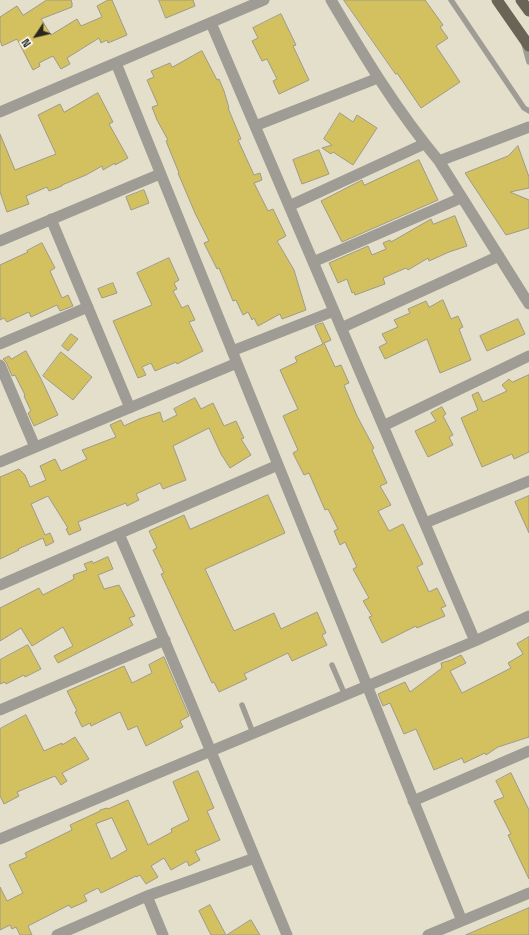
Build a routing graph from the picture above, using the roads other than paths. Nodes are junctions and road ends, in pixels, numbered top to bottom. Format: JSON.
{"nodes":[{"id":1,"x":264,"y":0,"type":"edge"},
{"id":2,"x":331,"y":0,"type":"edge"},
{"id":3,"x":452,"y":0,"type":"edge"},
{"id":4,"x":497,"y":0,"type":"edge"},
{"id":5,"x":521,"y":0,"type":"edge"},
{"id":6,"x":529,"y":11,"type":"edge"},
{"id":7,"x":211,"y":23,"type":"junction"},
{"id":8,"x":520,"y":33,"type":"junction"},
{"id":9,"x":529,"y":46,"type":"edge"},
{"id":10,"x":529,"y":62,"type":"edge"},
{"id":11,"x":116,"y":63,"type":"junction"},
{"id":12,"x":378,"y":78,"type":"junction"},
{"id":13,"x":529,"y":111,"type":"edge"},
{"id":14,"x":0,"y":112,"type":"edge"},
{"id":15,"x":255,"y":126,"type":"junction"},
{"id":16,"x":529,"y":127,"type":"edge"},
{"id":17,"x":424,"y":144,"type":"junction"},
{"id":18,"x":439,"y":161,"type":"junction"},
{"id":19,"x":160,"y":174,"type":"junction"},
{"id":20,"x":461,"y":198,"type":"junction"},
{"id":21,"x":289,"y":206,"type":"junction"},
{"id":22,"x":51,"y":219,"type":"junction"},
{"id":23,"x":0,"y":241,"type":"edge"},
{"id":24,"x":499,"y":256,"type":"junction"},
{"id":25,"x":313,"y":262,"type":"junction"},
{"id":26,"x":529,"y":304,"type":"edge"},
{"id":27,"x":88,"y":307,"type":"junction"},
{"id":28,"x":334,"y":312,"type":"junction"},
{"id":29,"x":341,"y":328,"type":"junction"},
{"id":30,"x":0,"y":344,"type":"edge"},
{"id":31,"x":232,"y":351,"type":"junction"},
{"id":32,"x":529,"y":356,"type":"edge"},
{"id":33,"x":237,"y":363,"type":"junction"},
{"id":34,"x":0,"y":365,"type":"edge"},
{"id":35,"x":130,"y":408,"type":"junction"},
{"id":36,"x":383,"y":426,"type":"junction"},
{"id":37,"x":35,"y":447,"type":"junction"},
{"id":38,"x":0,"y":462,"type":"edge"},
{"id":39,"x":278,"y":465,"type":"junction"},
{"id":40,"x":529,"y":481,"type":"edge"},
{"id":41,"x":425,"y":523,"type":"junction"},
{"id":42,"x":119,"y":534,"type":"junction"},
{"id":43,"x":0,"y":585,"type":"edge"},
{"id":44,"x":529,"y":616,"type":"edge"},
{"id":45,"x":165,"y":640,"type":"junction"},
{"id":46,"x":475,"y":641,"type":"junction"},
{"id":47,"x":332,"y":665,"type":"dead end"},
{"id":48,"x":367,"y":686,"type":"junction"},
{"id":49,"x":345,"y":695,"type":"junction"},
{"id":50,"x":242,"y":705,"type":"dead end"},
{"id":51,"x":0,"y":710,"type":"edge"},
{"id":52,"x":253,"y":733,"type":"junction"},
{"id":53,"x":210,"y":751,"type":"junction"},
{"id":54,"x":529,"y":751,"type":"edge"},
{"id":55,"x":414,"y":801,"type":"junction"},
{"id":56,"x":0,"y":839,"type":"edge"},
{"id":57,"x":255,"y":858,"type":"junction"},
{"id":58,"x":529,"y":893,"type":"edge"},
{"id":59,"x":147,"y":896,"type":"junction"},
{"id":60,"x":462,"y":921,"type":"junction"},
{"id":61,"x":58,"y":935,"type":"edge"},
{"id":62,"x":163,"y":935,"type":"edge"},
{"id":63,"x":287,"y":935,"type":"edge"},
{"id":64,"x":428,"y":935,"type":"edge"}],
"edges":[{"from":1,"to":7,"type":"street"},
{"from":2,"to":12,"type":"street"},
{"from":3,"to":13,"type":"lane"},
{"from":4,"to":8,"type":"main road"},
{"from":5,"to":6,"type":"main road"},
{"from":7,"to":11,"type":"street"},
{"from":7,"to":15,"type":"street"},
{"from":8,"to":9,"type":"main road"},
{"from":8,"to":10,"type":"lane"},
{"from":11,"to":14,"type":"street"},
{"from":11,"to":19,"type":"street"},
{"from":12,"to":15,"type":"street"},
{"from":12,"to":17,"type":"street"},
{"from":15,"to":21,"type":"street"},
{"from":16,"to":18,"type":"street"},
{"from":17,"to":18,"type":"street"},
{"from":17,"to":21,"type":"street"},
{"from":18,"to":20,"type":"street"},
{"from":19,"to":22,"type":"street"},
{"from":19,"to":31,"type":"street"},
{"from":20,"to":24,"type":"street"},
{"from":20,"to":25,"type":"street"},
{"from":21,"to":25,"type":"street"},
{"from":22,"to":23,"type":"street"},
{"from":22,"to":27,"type":"street"},
{"from":24,"to":26,"type":"street"},
{"from":24,"to":29,"type":"street"},
{"from":25,"to":28,"type":"street"},
{"from":27,"to":30,"type":"street"},
{"from":27,"to":35,"type":"street"},
{"from":28,"to":29,"type":"street"},
{"from":28,"to":31,"type":"street"},
{"from":29,"to":36,"type":"street"},
{"from":31,"to":33,"type":"street"},
{"from":32,"to":36,"type":"street"},
{"from":33,"to":35,"type":"street"},
{"from":33,"to":39,"type":"street"},
{"from":34,"to":37,"type":"street"},
{"from":35,"to":37,"type":"street"},
{"from":36,"to":41,"type":"street"},
{"from":37,"to":38,"type":"street"},
{"from":39,"to":42,"type":"street"},
{"from":39,"to":48,"type":"street"},
{"from":40,"to":41,"type":"street"},
{"from":41,"to":46,"type":"street"},
{"from":42,"to":43,"type":"street"},
{"from":42,"to":45,"type":"street"},
{"from":44,"to":46,"type":"street"},
{"from":45,"to":51,"type":"street"},
{"from":45,"to":53,"type":"street"},
{"from":46,"to":48,"type":"street"},
{"from":47,"to":49,"type":"lane"},
{"from":48,"to":49,"type":"street"},
{"from":48,"to":55,"type":"street"},
{"from":49,"to":52,"type":"street"},
{"from":50,"to":52,"type":"lane"},
{"from":52,"to":53,"type":"street"},
{"from":53,"to":56,"type":"street"},
{"from":53,"to":57,"type":"street"},
{"from":54,"to":55,"type":"street"},
{"from":55,"to":60,"type":"street"},
{"from":57,"to":59,"type":"street"},
{"from":57,"to":63,"type":"street"},
{"from":58,"to":60,"type":"street"},
{"from":59,"to":61,"type":"street"},
{"from":59,"to":62,"type":"street"},
{"from":60,"to":64,"type":"street"}]}
